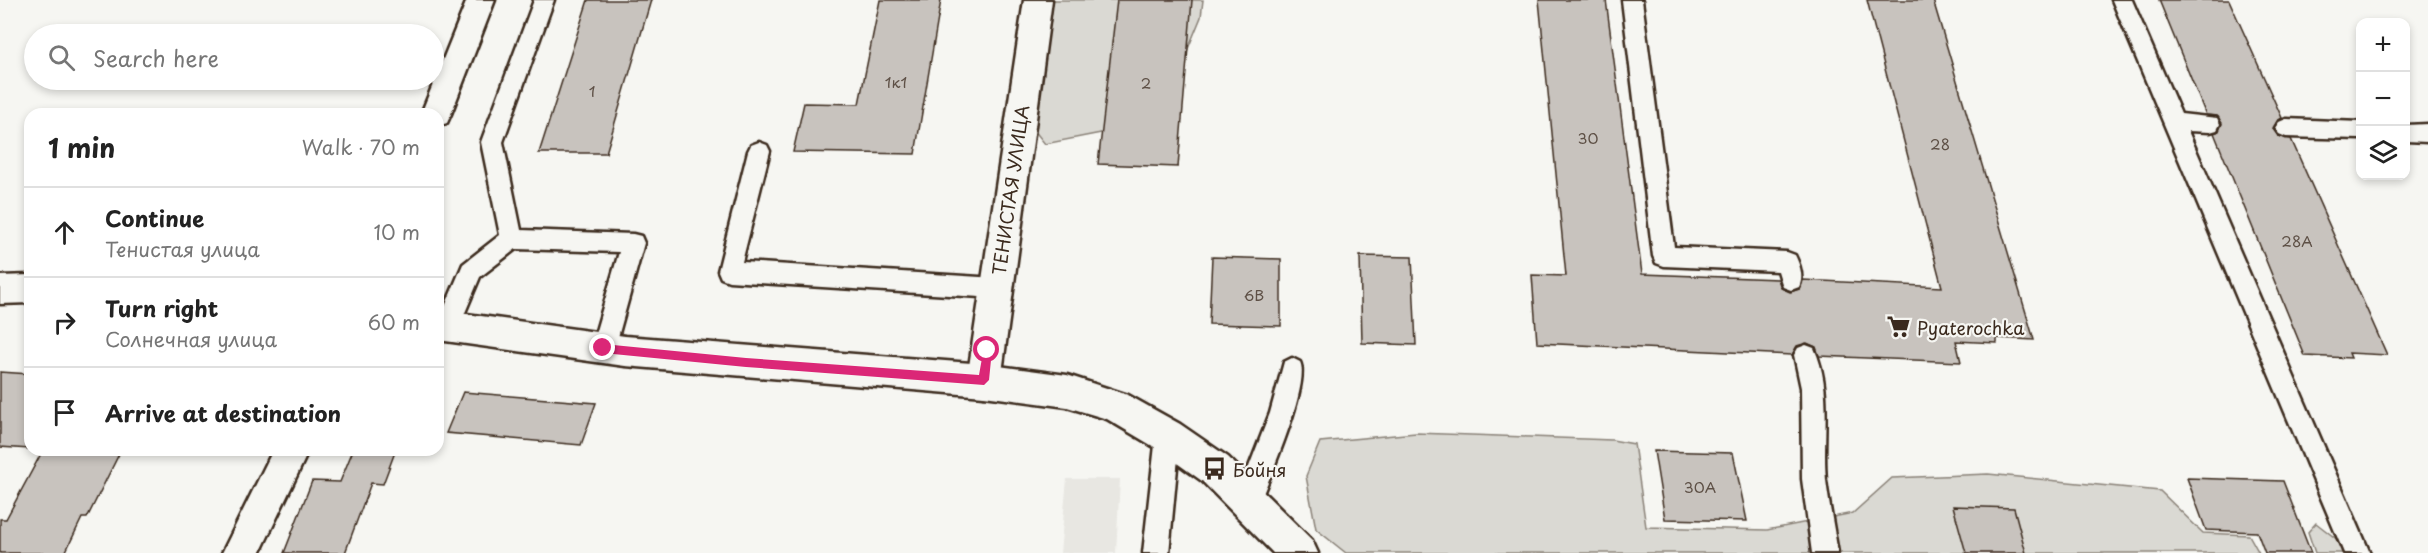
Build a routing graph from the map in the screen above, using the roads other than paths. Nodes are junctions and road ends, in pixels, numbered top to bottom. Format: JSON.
{"nodes":[{"id":1,"x":481,"y":0,"type":"edge"},
{"id":2,"x":544,"y":0,"type":"edge"},
{"id":3,"x":1038,"y":0,"type":"edge"},
{"id":4,"x":1632,"y":0,"type":"edge"},
{"id":5,"x":2122,"y":0,"type":"edge"},
{"id":6,"x":438,"y":108,"type":"edge"},
{"id":7,"x":2174,"y":122,"type":"junction"},
{"id":8,"x":2210,"y":124,"type":"dead end"},
{"id":9,"x":2286,"y":128,"type":"dead end"},
{"id":10,"x":2356,"y":131,"type":"edge"},
{"id":11,"x":2410,"y":133,"type":"edge"},
{"id":12,"x":2428,"y":134,"type":"edge"},
{"id":13,"x":759,"y":151,"type":"dead end"},
{"id":14,"x":512,"y":238,"type":"junction"},
{"id":15,"x":1791,"y":280,"type":"dead end"},
{"id":16,"x":996,"y":288,"type":"junction"},
{"id":17,"x":24,"y":289,"type":"edge"},
{"id":18,"x":0,"y":290,"type":"edge"},
{"id":19,"x":444,"y":324,"type":"edge"},
{"id":20,"x":444,"y":326,"type":"edge"},
{"id":21,"x":603,"y":348,"type":"junction"},
{"id":22,"x":1806,"y":355,"type":"dead end"},
{"id":23,"x":1292,"y":369,"type":"dead end"},
{"id":24,"x":984,"y":380,"type":"junction"},
{"id":25,"x":1168,"y":436,"type":"junction"},
{"id":26,"x":288,"y":456,"type":"edge"},
{"id":27,"x":1248,"y":500,"type":"junction"},
{"id":28,"x":241,"y":553,"type":"edge"},
{"id":29,"x":1156,"y":553,"type":"edge"},
{"id":30,"x":1299,"y":553,"type":"edge"},
{"id":31,"x":1826,"y":553,"type":"edge"},
{"id":32,"x":2357,"y":553,"type":"edge"}],
"edges":[{"from":1,"to":6,"type":"street"},
{"from":2,"to":14,"type":"lane"},
{"from":3,"to":16,"type":"street","name":"ТЕНИСТАЯ УЛИЦА"},
{"from":4,"to":15,"type":"lane"},
{"from":5,"to":7,"type":"lane"},
{"from":7,"to":8,"type":"lane"},
{"from":7,"to":32,"type":"lane"},
{"from":9,"to":10,"type":"lane"},
{"from":11,"to":12,"type":"lane"},
{"from":13,"to":16,"type":"lane"},
{"from":14,"to":19,"type":"lane"},
{"from":14,"to":21,"type":"lane"},
{"from":16,"to":24,"type":"street","name":"ТЕНИСТАЯ УЛИЦА"},
{"from":17,"to":18,"type":"street"},
{"from":20,"to":21,"type":"street"},
{"from":21,"to":24,"type":"street"},
{"from":22,"to":31,"type":"lane"},
{"from":23,"to":27,"type":"lane"},
{"from":24,"to":25,"type":"street"},
{"from":25,"to":27,"type":"street"},
{"from":25,"to":29,"type":"lane"},
{"from":26,"to":28,"type":"street"},
{"from":27,"to":30,"type":"street"}]}
